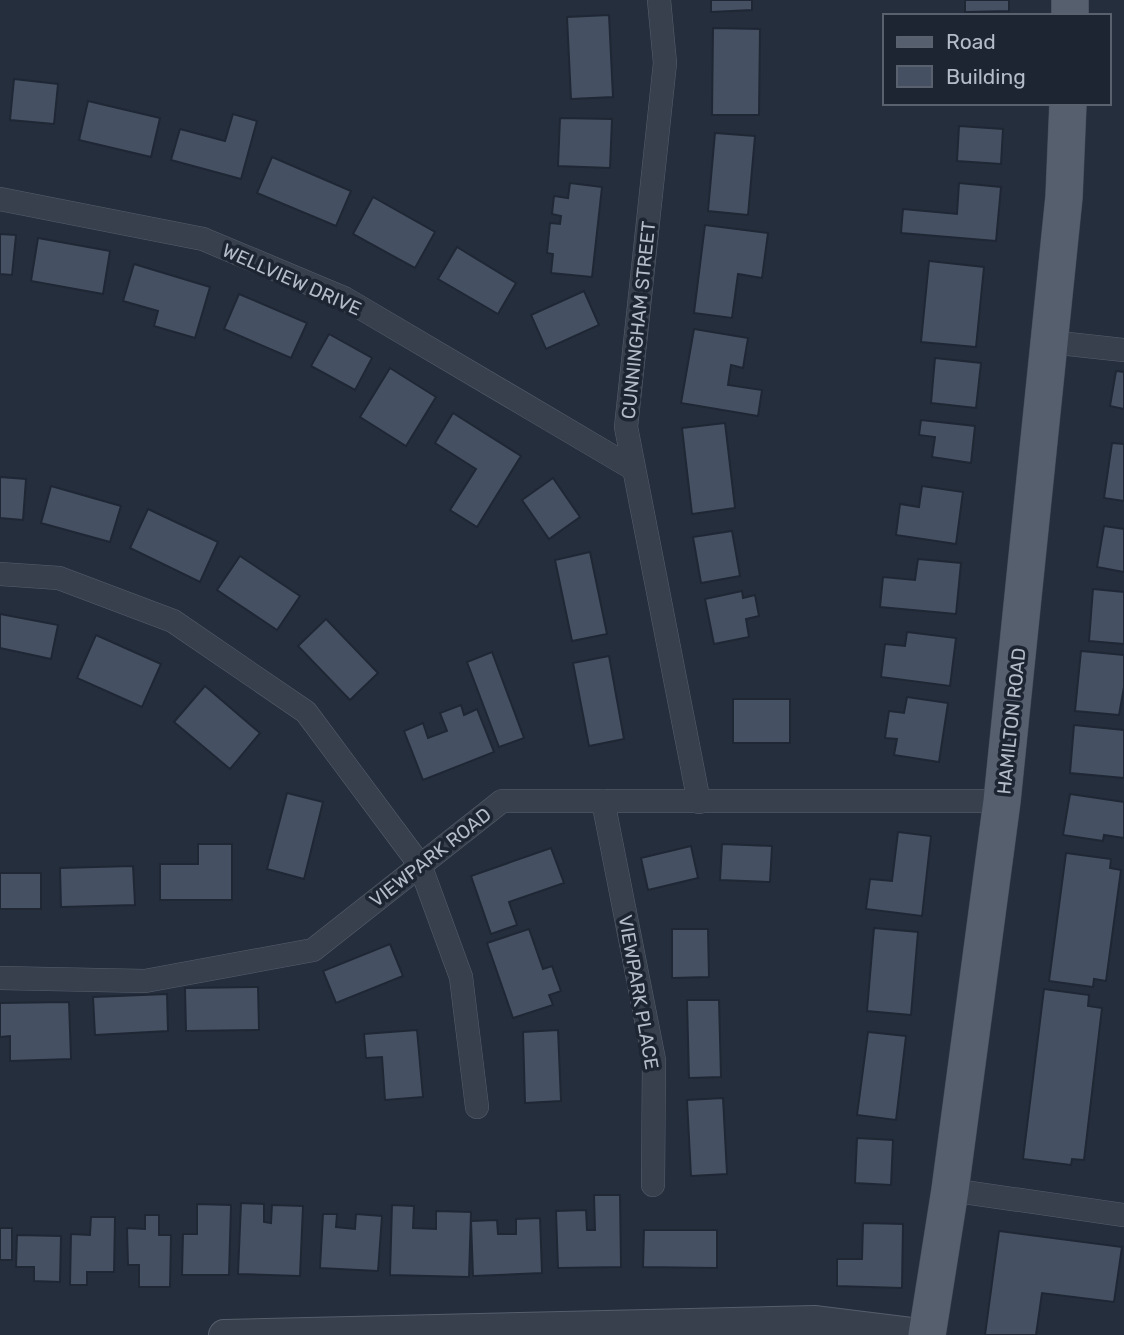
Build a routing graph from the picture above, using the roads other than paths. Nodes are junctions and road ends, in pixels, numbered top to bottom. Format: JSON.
{"nodes":[{"id":1,"x":659,"y":0,"type":"edge"},
{"id":2,"x":1068,"y":105,"type":"edge"},
{"id":3,"x":0,"y":199,"type":"edge"},
{"id":4,"x":1050,"y":342,"type":"junction"},
{"id":5,"x":1124,"y":350,"type":"edge"},
{"id":6,"x":632,"y":468,"type":"junction"},
{"id":7,"x":0,"y":574,"type":"edge"},
{"id":8,"x":603,"y":801,"type":"junction"},
{"id":9,"x":1002,"y":801,"type":"junction"},
{"id":10,"x":699,"y":802,"type":"junction"},
{"id":11,"x":420,"y":865,"type":"junction"},
{"id":12,"x":0,"y":978,"type":"edge"},
{"id":13,"x":477,"y":1107,"type":"dead end"},
{"id":14,"x":653,"y":1185,"type":"dead end"},
{"id":15,"x":950,"y":1190,"type":"junction"},
{"id":16,"x":1124,"y":1215,"type":"edge"},
{"id":17,"x":224,"y":1335,"type":"edge"},
{"id":18,"x":927,"y":1335,"type":"edge"}],
"edges":[{"from":1,"to":6,"type":"street","name":"CUNNINGHAM STREET"},
{"from":2,"to":4,"type":"main road","name":"HAMILTON ROAD"},
{"from":3,"to":6,"type":"street","name":"WELLVIEW DRIVE"},
{"from":4,"to":5,"type":"street"},
{"from":4,"to":9,"type":"main road","name":"HAMILTON ROAD"},
{"from":6,"to":10,"type":"street","name":"CUNNINGHAM STREET"},
{"from":7,"to":11,"type":"street"},
{"from":8,"to":10,"type":"street","name":"VIEWPARK ROAD"},
{"from":8,"to":11,"type":"street","name":"VIEWPARK ROAD"},
{"from":8,"to":14,"type":"street","name":"VIEWPARK PLACE"},
{"from":9,"to":10,"type":"street","name":"VIEWPARK ROAD"},
{"from":9,"to":15,"type":"main road","name":"HAMILTON ROAD"},
{"from":11,"to":12,"type":"street","name":"VIEWPARK ROAD"},
{"from":11,"to":13,"type":"street"},
{"from":15,"to":16,"type":"street"},
{"from":15,"to":18,"type":"main road","name":"HAMILTON ROAD"},
{"from":17,"to":18,"type":"street"}]}
